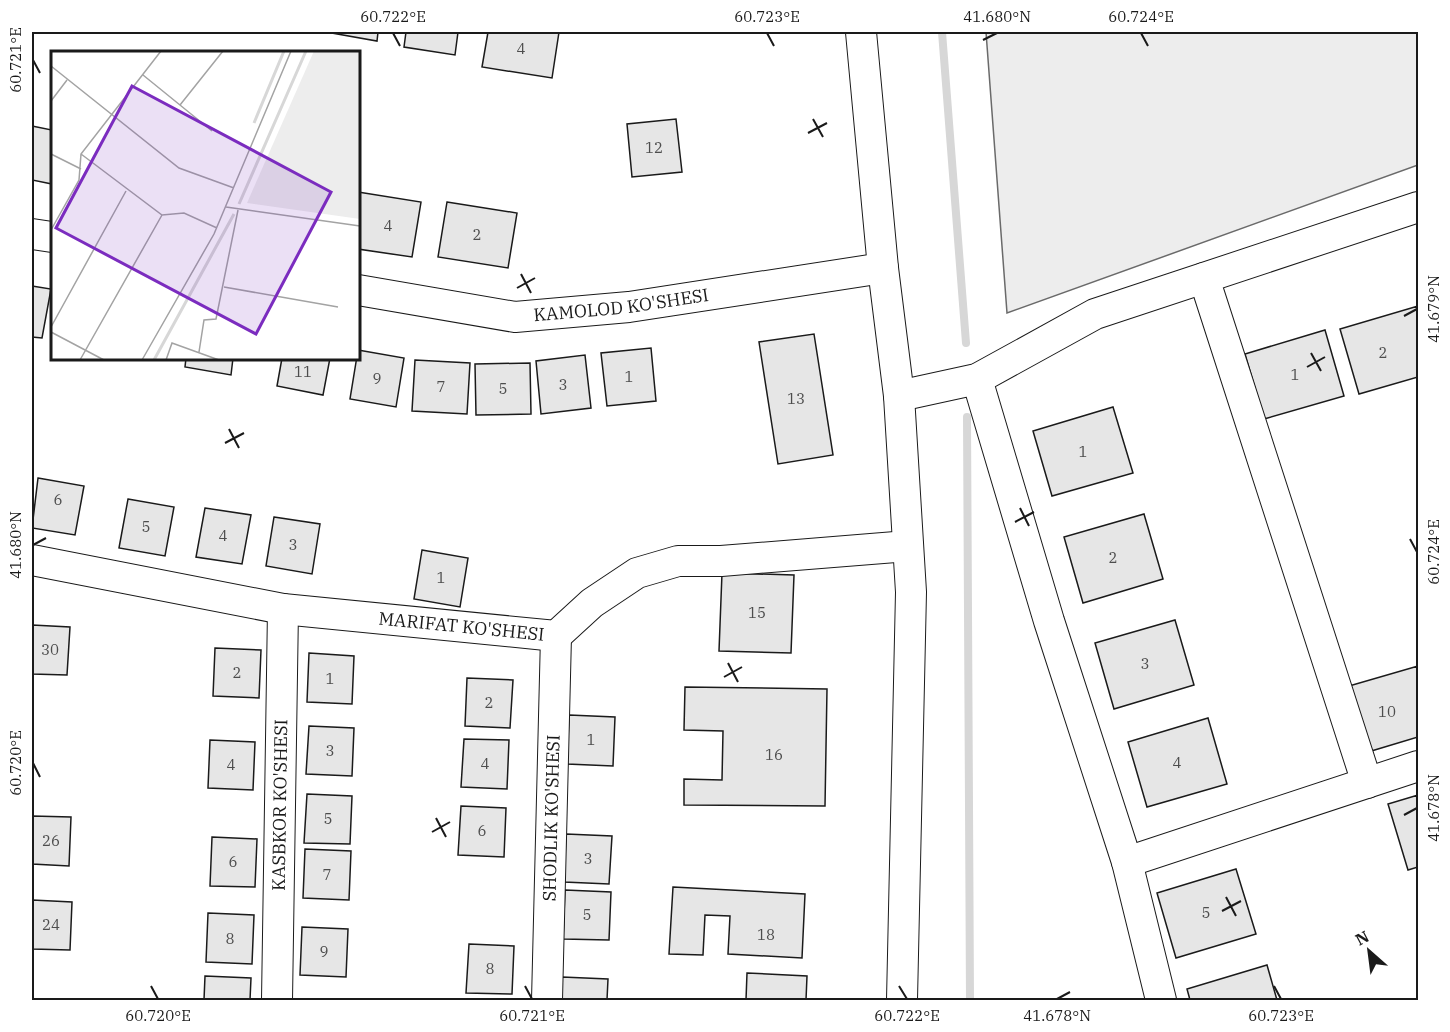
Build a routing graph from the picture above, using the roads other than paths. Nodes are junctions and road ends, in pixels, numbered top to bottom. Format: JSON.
{"nodes":[{"id":1,"x":861,"y":32,"type":"edge"},
{"id":2,"x":1416,"y":215,"type":"edge"},
{"id":3,"x":32,"y":234,"type":"edge"},
{"id":4,"x":51,"y":237,"type":"edge"},
{"id":5,"x":883,"y":268,"type":"junction"},
{"id":6,"x":1204,"y":278,"type":"junction"},
{"id":7,"x":360,"y":290,"type":"edge"},
{"id":8,"x":977,"y":379,"type":"junction"},
{"id":9,"x":899,"y":396,"type":"junction"},
{"id":10,"x":908,"y":546,"type":"junction"},
{"id":11,"x":32,"y":560,"type":"edge"},
{"id":12,"x":283,"y":609,"type":"junction"},
{"id":13,"x":556,"y":636,"type":"junction"},
{"id":14,"x":1419,"y":766,"type":"edge"},
{"id":15,"x":1367,"y":783,"type":"junction"},
{"id":16,"x":1127,"y":862,"type":"junction"},
{"id":17,"x":277,"y":1000,"type":"edge"},
{"id":18,"x":547,"y":1000,"type":"edge"},
{"id":19,"x":902,"y":1000,"type":"edge"},
{"id":20,"x":1161,"y":1000,"type":"edge"}],
"edges":[{"from":1,"to":5,"type":"street"},
{"from":2,"to":6,"type":"street"},
{"from":3,"to":4,"type":"street"},
{"from":5,"to":7,"type":"street","name":"KAMOLOD KO'SHESI"},
{"from":5,"to":9,"type":"street"},
{"from":6,"to":8,"type":"street"},
{"from":6,"to":15,"type":"street"},
{"from":8,"to":9,"type":"street"},
{"from":8,"to":16,"type":"street"},
{"from":9,"to":10,"type":"street"},
{"from":10,"to":13,"type":"street","name":"MARIFAT KO'SHESI"},
{"from":10,"to":19,"type":"street"},
{"from":11,"to":12,"type":"street","name":"MARIFAT KO'SHESI"},
{"from":12,"to":13,"type":"street","name":"MARIFAT KO'SHESI"},
{"from":12,"to":17,"type":"street","name":"KASBKOR KO'SHESI"},
{"from":13,"to":18,"type":"street","name":"SHODLIK KO'SHESI"},
{"from":14,"to":15,"type":"street"},
{"from":15,"to":16,"type":"street"},
{"from":16,"to":20,"type":"street"}]}
